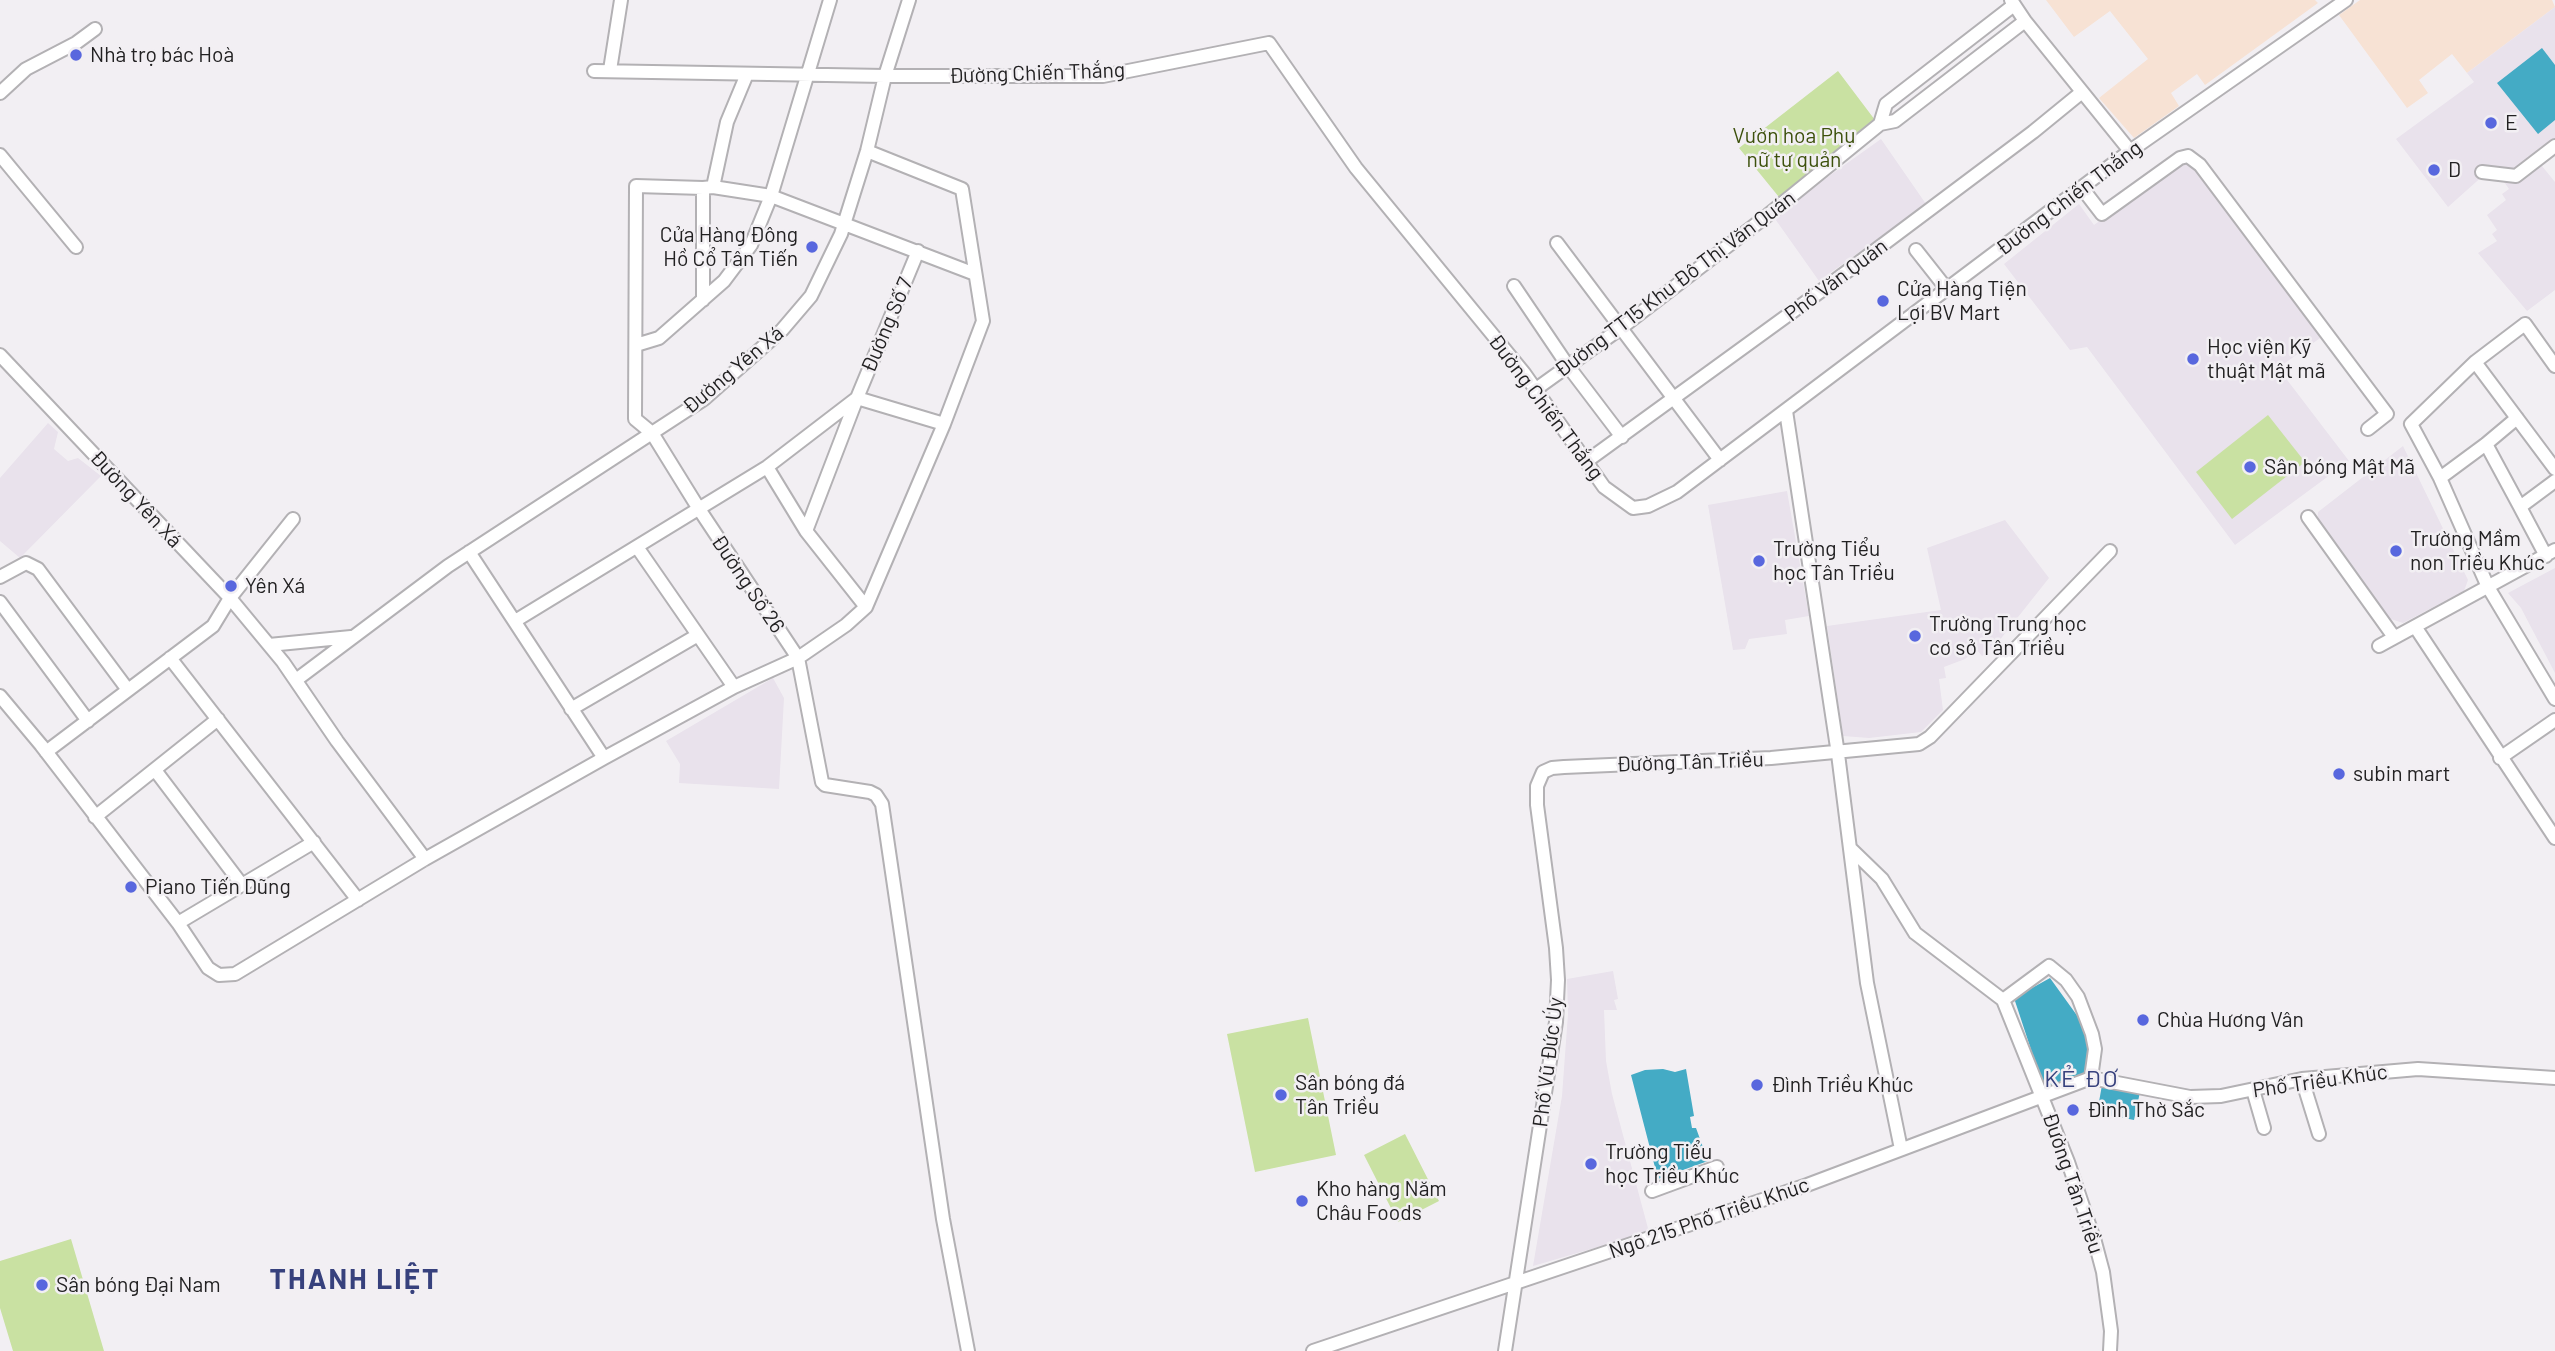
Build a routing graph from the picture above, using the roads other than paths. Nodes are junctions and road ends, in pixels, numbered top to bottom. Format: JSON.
{"nodes":[{"id":1,"x":621,"y":0,"type":"edge"},
{"id":2,"x":830,"y":0,"type":"edge"},
{"id":3,"x":909,"y":0,"type":"edge"},
{"id":4,"x":2346,"y":0,"type":"edge"},
{"id":5,"x":2012,"y":3,"type":"edge"},
{"id":6,"x":2025,"y":22,"type":"junction"},
{"id":7,"x":95,"y":29,"type":"dead end"},
{"id":8,"x":610,"y":70,"type":"junction"},
{"id":9,"x":594,"y":71,"type":"dead end"},
{"id":10,"x":808,"y":74,"type":"junction"},
{"id":11,"x":747,"y":75,"type":"junction"},
{"id":12,"x":885,"y":76,"type":"junction"},
{"id":13,"x":2081,"y":92,"type":"junction"},
{"id":14,"x":0,"y":93,"type":"edge"},
{"id":15,"x":1880,"y":124,"type":"junction"},
{"id":16,"x":2555,"y":146,"type":"edge"},
{"id":17,"x":867,"y":151,"type":"junction"},
{"id":18,"x":2130,"y":151,"type":"junction"},
{"id":19,"x":0,"y":155,"type":"edge"},
{"id":20,"x":2482,"y":172,"type":"dead end"},
{"id":21,"x":708,"y":187,"type":"junction"},
{"id":22,"x":2082,"y":188,"type":"junction"},
{"id":23,"x":772,"y":196,"type":"junction"},
{"id":24,"x":844,"y":222,"type":"junction"},
{"id":25,"x":1558,"y":243,"type":"dead end"},
{"id":26,"x":76,"y":247,"type":"dead end"},
{"id":27,"x":1916,"y":250,"type":"dead end"},
{"id":28,"x":918,"y":251,"type":"junction"},
{"id":29,"x":975,"y":274,"type":"junction"},
{"id":30,"x":1514,"y":286,"type":"dead end"},
{"id":31,"x":1946,"y":288,"type":"junction"},
{"id":32,"x":703,"y":300,"type":"junction"},
{"id":33,"x":1621,"y":328,"type":"junction"},
{"id":34,"x":635,"y":345,"type":"junction"},
{"id":35,"x":0,"y":355,"type":"edge"},
{"id":36,"x":2474,"y":362,"type":"junction"},
{"id":37,"x":1568,"y":366,"type":"junction"},
{"id":38,"x":2555,"y":366,"type":"edge"},
{"id":39,"x":1536,"y":389,"type":"junction"},
{"id":40,"x":857,"y":398,"type":"junction"},
{"id":41,"x":1675,"y":399,"type":"junction"},
{"id":42,"x":1786,"y":411,"type":"junction"},
{"id":43,"x":2517,"y":418,"type":"junction"},
{"id":44,"x":944,"y":424,"type":"junction"},
{"id":45,"x":2368,"y":429,"type":"dead end"},
{"id":46,"x":652,"y":433,"type":"junction"},
{"id":47,"x":1622,"y":437,"type":"junction"},
{"id":48,"x":2486,"y":444,"type":"junction"},
{"id":49,"x":1720,"y":460,"type":"junction"},
{"id":50,"x":1587,"y":461,"type":"junction"},
{"id":51,"x":767,"y":467,"type":"junction"},
{"id":52,"x":2555,"y":469,"type":"edge"},
{"id":53,"x":2440,"y":478,"type":"junction"},
{"id":54,"x":2555,"y":481,"type":"edge"},
{"id":55,"x":2520,"y":507,"type":"junction"},
{"id":56,"x":699,"y":509,"type":"junction"},
{"id":57,"x":2308,"y":517,"type":"dead end"},
{"id":58,"x":293,"y":519,"type":"dead end"},
{"id":59,"x":806,"y":531,"type":"junction"},
{"id":60,"x":637,"y":547,"type":"junction"},
{"id":61,"x":2110,"y":551,"type":"dead end"},
{"id":62,"x":469,"y":552,"type":"junction"},
{"id":63,"x":2551,"y":553,"type":"edge"},
{"id":64,"x":0,"y":577,"type":"edge"},
{"id":65,"x":2488,"y":587,"type":"junction"},
{"id":66,"x":230,"y":598,"type":"junction"},
{"id":67,"x":0,"y":602,"type":"edge"},
{"id":68,"x":866,"y":607,"type":"junction"},
{"id":69,"x":515,"y":621,"type":"junction"},
{"id":70,"x":2416,"y":628,"type":"junction"},
{"id":71,"x":698,"y":635,"type":"junction"},
{"id":72,"x":355,"y":636,"type":"junction"},
{"id":73,"x":2394,"y":636,"type":"junction"},
{"id":74,"x":269,"y":645,"type":"junction"},
{"id":75,"x":2379,"y":646,"type":"dead end"},
{"id":76,"x":798,"y":658,"type":"junction"},
{"id":77,"x":170,"y":659,"type":"junction"},
{"id":78,"x":296,"y":680,"type":"junction"},
{"id":79,"x":734,"y":687,"type":"junction"},
{"id":80,"x":128,"y":690,"type":"junction"},
{"id":81,"x":0,"y":696,"type":"edge"},
{"id":82,"x":2555,"y":699,"type":"edge"},
{"id":83,"x":571,"y":709,"type":"junction"},
{"id":84,"x":218,"y":719,"type":"junction"},
{"id":85,"x":2555,"y":720,"type":"edge"},
{"id":86,"x":88,"y":721,"type":"junction"},
{"id":87,"x":46,"y":752,"type":"junction"},
{"id":88,"x":1838,"y":754,"type":"junction"},
{"id":89,"x":604,"y":758,"type":"junction"},
{"id":90,"x":2500,"y":758,"type":"junction"},
{"id":91,"x":155,"y":770,"type":"junction"},
{"id":92,"x":1543,"y":772,"type":"joint"},
{"id":93,"x":95,"y":817,"type":"junction"},
{"id":94,"x":2555,"y":838,"type":"edge"},
{"id":95,"x":314,"y":842,"type":"junction"},
{"id":96,"x":1850,"y":848,"type":"junction"},
{"id":97,"x":425,"y":859,"type":"junction"},
{"id":98,"x":242,"y":885,"type":"junction"},
{"id":99,"x":358,"y":900,"type":"junction"},
{"id":100,"x":178,"y":923,"type":"junction"},
{"id":101,"x":2003,"y":1000,"type":"junction"},
{"id":102,"x":2091,"y":1078,"type":"junction"},
{"id":103,"x":2555,"y":1078,"type":"edge"},
{"id":104,"x":2302,"y":1079,"type":"junction"},
{"id":105,"x":2253,"y":1090,"type":"junction"},
{"id":106,"x":2041,"y":1096,"type":"junction"},
{"id":107,"x":2264,"y":1128,"type":"dead end"},
{"id":108,"x":2319,"y":1134,"type":"dead end"},
{"id":109,"x":1901,"y":1149,"type":"junction"},
{"id":110,"x":1717,"y":1167,"type":"dead end"},
{"id":111,"x":1652,"y":1191,"type":"dead end"},
{"id":112,"x":1516,"y":1284,"type":"junction"},
{"id":113,"x":968,"y":1351,"type":"edge"},
{"id":114,"x":1313,"y":1351,"type":"edge"},
{"id":115,"x":1505,"y":1351,"type":"edge"},
{"id":116,"x":2110,"y":1351,"type":"edge"}],
"edges":[{"from":1,"to":8,"type":"street"},
{"from":2,"to":10,"type":"street"},
{"from":3,"to":12,"type":"street","name":"Đường Yên Xá"},
{"from":4,"to":18,"type":"street","name":"Đường Chiến Thắng"},
{"from":5,"to":6,"type":"street"},
{"from":5,"to":15,"type":"street"},
{"from":6,"to":13,"type":"street"},
{"from":6,"to":15,"type":"street"},
{"from":7,"to":14,"type":"street"},
{"from":8,"to":9,"type":"street"},
{"from":8,"to":11,"type":"street"},
{"from":10,"to":11,"type":"street"},
{"from":10,"to":12,"type":"street"},
{"from":10,"to":23,"type":"street"},
{"from":11,"to":21,"type":"street"},
{"from":12,"to":17,"type":"street","name":"Đường Yên Xá"},
{"from":12,"to":39,"type":"street","name":"Đường Chiến Thắng"},
{"from":13,"to":18,"type":"street"},
{"from":13,"to":41,"type":"street","name":"Phố Văn Quán"},
{"from":15,"to":33,"type":"street","name":"Đường TT15 Khu Đô Thị Văn Quán"},
{"from":16,"to":20,"type":"street"},
{"from":17,"to":24,"type":"street","name":"Đường Yên Xá"},
{"from":17,"to":29,"type":"street"},
{"from":18,"to":22,"type":"street","name":"Đường Chiến Thắng"},
{"from":19,"to":26,"type":"street"},
{"from":21,"to":23,"type":"street"},
{"from":21,"to":32,"type":"street"},
{"from":21,"to":34,"type":"street"},
{"from":22,"to":31,"type":"street","name":"Đường Chiến Thắng"},
{"from":22,"to":45,"type":"street"},
{"from":23,"to":24,"type":"street"},
{"from":23,"to":32,"type":"street"},
{"from":24,"to":28,"type":"street"},
{"from":24,"to":46,"type":"street","name":"Đường Yên Xá"},
{"from":25,"to":33,"type":"street"},
{"from":27,"to":31,"type":"street"},
{"from":28,"to":29,"type":"street"},
{"from":28,"to":40,"type":"street","name":"Đường Số 7"},
{"from":29,"to":44,"type":"street"},
{"from":30,"to":37,"type":"street"},
{"from":31,"to":42,"type":"street","name":"Đường Chiến Thắng"},
{"from":32,"to":34,"type":"street"},
{"from":33,"to":37,"type":"street","name":"Đường TT15 Khu Đô Thị Văn Quán"},
{"from":33,"to":41,"type":"street"},
{"from":34,"to":46,"type":"street","name":"Đường Số 26"},
{"from":35,"to":66,"type":"street","name":"Đường Yên Xá"},
{"from":36,"to":38,"type":"street"},
{"from":36,"to":43,"type":"street"},
{"from":36,"to":53,"type":"street"},
{"from":37,"to":39,"type":"street","name":"Đường TT15 Khu Đô Thị Văn Quán"},
{"from":37,"to":47,"type":"street"},
{"from":39,"to":50,"type":"street","name":"Đường Chiến Thắng"},
{"from":40,"to":44,"type":"street"},
{"from":40,"to":51,"type":"street"},
{"from":40,"to":59,"type":"street","name":"Đường Số 7"},
{"from":41,"to":47,"type":"street","name":"Phố Văn Quán"},
{"from":41,"to":49,"type":"street"},
{"from":42,"to":49,"type":"street","name":"Đường Chiến Thắng"},
{"from":42,"to":88,"type":"street"},
{"from":43,"to":48,"type":"street"},
{"from":43,"to":52,"type":"street"},
{"from":44,"to":68,"type":"street"},
{"from":46,"to":56,"type":"street","name":"Đường Số 26"},
{"from":46,"to":62,"type":"street","name":"Đường Yên Xá"},
{"from":47,"to":50,"type":"street","name":"Phố Văn Quán"},
{"from":48,"to":53,"type":"street"},
{"from":48,"to":55,"type":"street"},
{"from":49,"to":50,"type":"street","name":"Đường Chiến Thắng"},
{"from":51,"to":56,"type":"street"},
{"from":51,"to":59,"type":"street"},
{"from":53,"to":65,"type":"street"},
{"from":54,"to":55,"type":"street"},
{"from":55,"to":63,"type":"street"},
{"from":56,"to":60,"type":"street"},
{"from":56,"to":76,"type":"street","name":"Đường Số 26"},
{"from":57,"to":73,"type":"street"},
{"from":58,"to":66,"type":"street"},
{"from":59,"to":68,"type":"street"},
{"from":60,"to":69,"type":"street"},
{"from":60,"to":71,"type":"street"},
{"from":61,"to":88,"type":"street","name":"Đường Tân Triều"},
{"from":62,"to":69,"type":"street"},
{"from":62,"to":72,"type":"street","name":"Đường Yên Xá"},
{"from":63,"to":65,"type":"street"},
{"from":64,"to":80,"type":"street"},
{"from":65,"to":70,"type":"street"},
{"from":65,"to":82,"type":"street"},
{"from":66,"to":74,"type":"street","name":"Đường Yên Xá"},
{"from":66,"to":77,"type":"street"},
{"from":67,"to":86,"type":"street"},
{"from":68,"to":76,"type":"street"},
{"from":69,"to":83,"type":"street"},
{"from":70,"to":73,"type":"street"},
{"from":70,"to":90,"type":"street"},
{"from":71,"to":79,"type":"street"},
{"from":71,"to":83,"type":"street"},
{"from":72,"to":74,"type":"street"},
{"from":72,"to":78,"type":"street","name":"Đường Yên Xá"},
{"from":73,"to":75,"type":"street"},
{"from":74,"to":78,"type":"street","name":"Đường Yên Xá"},
{"from":76,"to":79,"type":"street"},
{"from":76,"to":113,"type":"street"},
{"from":77,"to":80,"type":"street"},
{"from":77,"to":84,"type":"street"},
{"from":78,"to":97,"type":"street"},
{"from":79,"to":89,"type":"street"},
{"from":80,"to":86,"type":"street"},
{"from":81,"to":87,"type":"street"},
{"from":83,"to":89,"type":"street"},
{"from":84,"to":91,"type":"street"},
{"from":84,"to":95,"type":"street"},
{"from":85,"to":90,"type":"street"},
{"from":86,"to":87,"type":"street"},
{"from":87,"to":93,"type":"street"},
{"from":88,"to":92,"type":"street","name":"Đường Tân Triều"},
{"from":88,"to":96,"type":"street"},
{"from":89,"to":97,"type":"street"},
{"from":90,"to":94,"type":"street"},
{"from":91,"to":93,"type":"street"},
{"from":91,"to":98,"type":"street"},
{"from":92,"to":112,"type":"street","name":"Phố Vũ Đức Úy"},
{"from":93,"to":100,"type":"street"},
{"from":95,"to":98,"type":"street"},
{"from":95,"to":99,"type":"street"},
{"from":96,"to":101,"type":"street"},
{"from":96,"to":109,"type":"street"},
{"from":97,"to":99,"type":"street"},
{"from":98,"to":100,"type":"street"},
{"from":99,"to":100,"type":"street"},
{"from":101,"to":102,"type":"street"},
{"from":101,"to":106,"type":"street","name":"Đường Tân Triều"},
{"from":102,"to":105,"type":"street","name":"Phố Triều Khúc"},
{"from":102,"to":106,"type":"street"},
{"from":103,"to":104,"type":"street","name":"Phố Triều Khúc"},
{"from":104,"to":105,"type":"street","name":"Phố Triều Khúc"},
{"from":104,"to":108,"type":"street"},
{"from":105,"to":107,"type":"street"},
{"from":106,"to":109,"type":"street"},
{"from":106,"to":116,"type":"street","name":"Đường Tân Triều"},
{"from":109,"to":112,"type":"street","name":"Ngõ 215 Phố Triều Khúc"},
{"from":110,"to":111,"type":"street"},
{"from":112,"to":114,"type":"street","name":"Ngõ 215 Phố Triều Khúc"},
{"from":112,"to":115,"type":"street","name":"Phố Vũ Đức Úy"}]}
